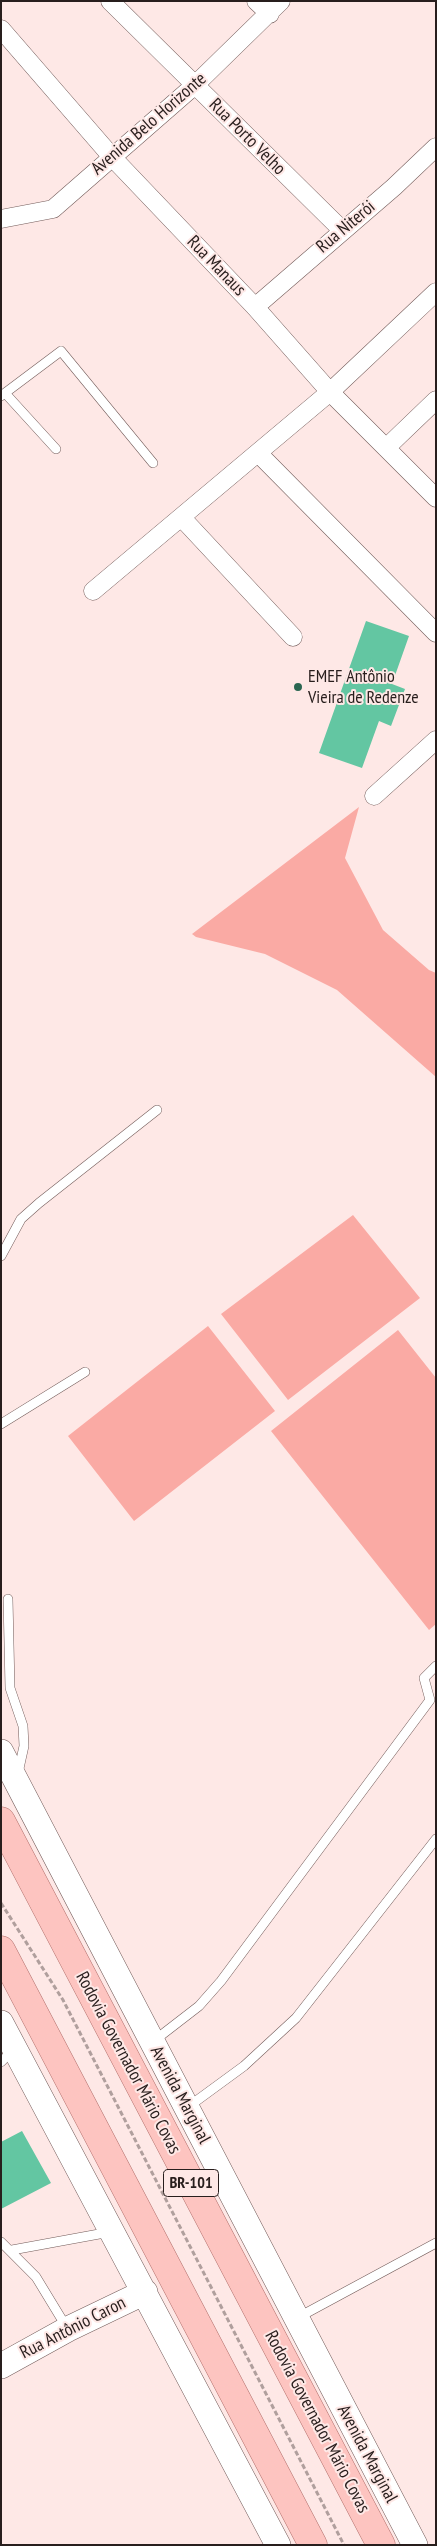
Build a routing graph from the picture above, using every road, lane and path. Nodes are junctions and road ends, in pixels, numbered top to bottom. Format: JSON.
{"nodes":[{"id":1,"x":110,"y":1,"type":"edge"},
{"id":2,"x":256,"y":1,"type":"edge"},
{"id":3,"x":276,"y":7,"type":"edge"},
{"id":4,"x":1,"y":29,"type":"edge"},
{"id":5,"x":195,"y":86,"type":"junction"},
{"id":6,"x":436,"y":147,"type":"edge"},
{"id":7,"x":112,"y":157,"type":"junction"},
{"id":8,"x":1,"y":219,"type":"edge"},
{"id":9,"x":342,"y":230,"type":"junction"},
{"id":10,"x":436,"y":292,"type":"edge"},
{"id":11,"x":255,"y":307,"type":"junction"},
{"id":12,"x":330,"y":392,"type":"junction"},
{"id":13,"x":3,"y":395,"type":"edge"},
{"id":14,"x":436,"y":400,"type":"edge"},
{"id":15,"x":386,"y":448,"type":"junction"},
{"id":16,"x":56,"y":449,"type":"dead end"},
{"id":17,"x":258,"y":453,"type":"junction"},
{"id":18,"x":153,"y":463,"type":"dead end"},
{"id":19,"x":436,"y":498,"type":"edge"},
{"id":20,"x":182,"y":518,"type":"junction"},
{"id":21,"x":93,"y":591,"type":"dead end"},
{"id":22,"x":436,"y":633,"type":"edge"},
{"id":23,"x":293,"y":637,"type":"dead end"},
{"id":24,"x":436,"y":740,"type":"edge"},
{"id":25,"x":374,"y":796,"type":"dead end"},
{"id":26,"x":157,"y":1110,"type":"dead end"},
{"id":27,"x":1,"y":1256,"type":"edge"},
{"id":28,"x":85,"y":1372,"type":"dead end"},
{"id":29,"x":1,"y":1424,"type":"edge"},
{"id":30,"x":8,"y":1599,"type":"dead end"},
{"id":31,"x":436,"y":1666,"type":"edge"},
{"id":32,"x":1,"y":1752,"type":"edge"},
{"id":33,"x":17,"y":1781,"type":"junction"},
{"id":34,"x":1,"y":1821,"type":"edge"},
{"id":35,"x":436,"y":1839,"type":"edge"},
{"id":36,"x":1,"y":1903,"type":"edge"},
{"id":37,"x":1,"y":1950,"type":"edge"},
{"id":38,"x":1,"y":2023,"type":"edge"},
{"id":39,"x":152,"y":2042,"type":"junction"},
{"id":40,"x":8,"y":2055,"type":"edge"},
{"id":41,"x":187,"y":2108,"type":"junction"},
{"id":42,"x":112,"y":2232,"type":"junction"},
{"id":43,"x":1,"y":2242,"type":"edge"},
{"id":44,"x":436,"y":2243,"type":"edge"},
{"id":45,"x":12,"y":2250,"type":"junction"},
{"id":46,"x":145,"y":2292,"type":"junction"},
{"id":47,"x":296,"y":2319,"type":"junction"},
{"id":48,"x":68,"y":2328,"type":"junction"},
{"id":49,"x":1,"y":2366,"type":"edge"},
{"id":50,"x":278,"y":2545,"type":"edge"},
{"id":51,"x":313,"y":2545,"type":"edge"},
{"id":52,"x":344,"y":2545,"type":"edge"},
{"id":53,"x":381,"y":2545,"type":"edge"},
{"id":54,"x":414,"y":2545,"type":"edge"}],
"edges":[{"from":1,"to":5,"type":"street","name":"Rua Porto Velho"},
{"from":2,"to":3,"type":"street"},
{"from":3,"to":5,"type":"street","name":"Avenida Belo Horizonte"},
{"from":4,"to":7,"type":"street","name":"Rua Manaus"},
{"from":5,"to":7,"type":"street","name":"Avenida Belo Horizonte"},
{"from":5,"to":9,"type":"street","name":"Rua Porto Velho"},
{"from":6,"to":9,"type":"street","name":"Rua Niterói"},
{"from":7,"to":8,"type":"street","name":"Avenida Belo Horizonte"},
{"from":7,"to":11,"type":"street","name":"Rua Manaus"},
{"from":9,"to":11,"type":"street","name":"Rua Niterói"},
{"from":10,"to":12,"type":"street"},
{"from":11,"to":12,"type":"street","name":"Rua Manaus"},
{"from":12,"to":15,"type":"street","name":"Rua Manaus"},
{"from":12,"to":17,"type":"street"},
{"from":13,"to":16,"type":"lane"},
{"from":13,"to":18,"type":"lane"},
{"from":14,"to":15,"type":"street"},
{"from":15,"to":19,"type":"street","name":"Rua Manaus"},
{"from":17,"to":20,"type":"street"},
{"from":17,"to":22,"type":"street"},
{"from":20,"to":21,"type":"street"},
{"from":20,"to":23,"type":"street"},
{"from":24,"to":25,"type":"street"},
{"from":26,"to":27,"type":"lane"},
{"from":28,"to":29,"type":"lane"},
{"from":30,"to":33,"type":"lane"},
{"from":31,"to":39,"type":"lane"},
{"from":32,"to":33,"type":"street","name":"Avenida Marginal"},
{"from":33,"to":39,"type":"street","name":"Avenida Marginal"},
{"from":34,"to":53,"type":"main road","name":"Rodovia Governador Mário Covas","number":"BR-101"},
{"from":35,"to":41,"type":"lane"},
{"from":36,"to":52,"type":"path"},
{"from":37,"to":51,"type":"main road"},
{"from":38,"to":40,"type":"street"},
{"from":39,"to":41,"type":"street","name":"Avenida Marginal"},
{"from":40,"to":42,"type":"street"},
{"from":41,"to":47,"type":"street","name":"Avenida Marginal"},
{"from":42,"to":45,"type":"lane"},
{"from":42,"to":46,"type":"street"},
{"from":43,"to":45,"type":"lane"},
{"from":44,"to":47,"type":"lane"},
{"from":45,"to":48,"type":"lane"},
{"from":46,"to":48,"type":"street","name":"Rua Antônio Caron"},
{"from":46,"to":50,"type":"street"},
{"from":47,"to":54,"type":"street","name":"Avenida Marginal"},
{"from":48,"to":49,"type":"street","name":"Rua Antônio Caron"}]}
